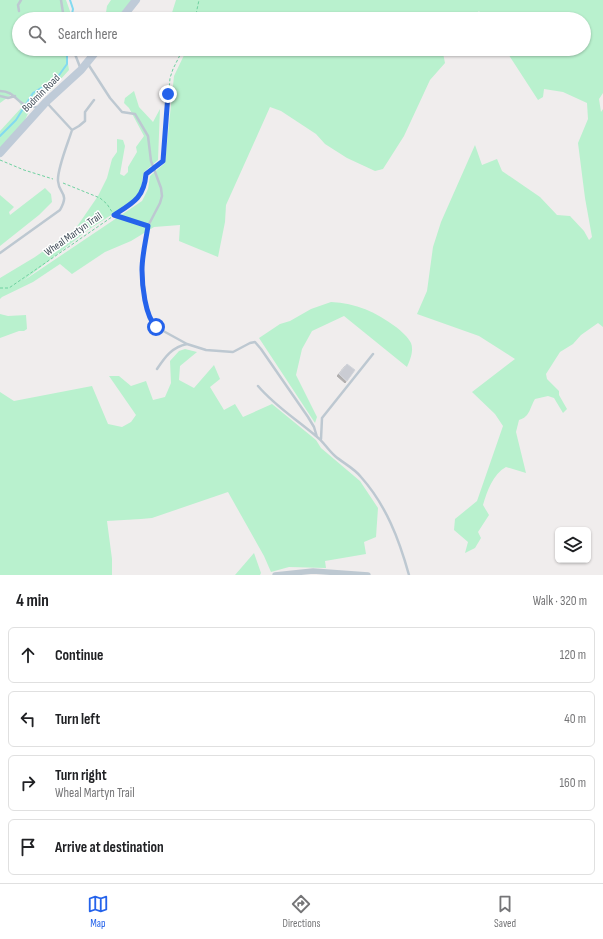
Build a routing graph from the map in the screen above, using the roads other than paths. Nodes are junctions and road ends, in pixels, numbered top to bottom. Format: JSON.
{"nodes":[{"id":1,"x":21,"y":0,"type":"edge"},
{"id":2,"x":61,"y":0,"type":"edge"},
{"id":3,"x":136,"y":0,"type":"edge"},
{"id":4,"x":19,"y":11,"type":"dead end"},
{"id":5,"x":63,"y":12,"type":"edge"},
{"id":6,"x":127,"y":12,"type":"edge"},
{"id":7,"x":76,"y":56,"type":"edge"},
{"id":8,"x":92,"y":56,"type":"edge"},
{"id":9,"x":87,"y":62,"type":"junction"},
{"id":10,"x":81,"y":70,"type":"junction"},
{"id":11,"x":0,"y":91,"type":"edge"},
{"id":12,"x":0,"y":96,"type":"edge"},
{"id":13,"x":15,"y":96,"type":"junction"},
{"id":14,"x":94,"y":100,"type":"dead end"},
{"id":15,"x":44,"y":104,"type":"junction"},
{"id":16,"x":72,"y":130,"type":"junction"},
{"id":17,"x":0,"y":153,"type":"edge"},
{"id":18,"x":0,"y":253,"type":"edge"},
{"id":19,"x":187,"y":344,"type":"junction"},
{"id":20,"x":373,"y":354,"type":"dead end"},
{"id":21,"x":157,"y":369,"type":"dead end"},
{"id":22,"x":258,"y":386,"type":"dead end"},
{"id":23,"x":317,"y":437,"type":"junction"},
{"id":24,"x":321,"y":441,"type":"junction"},
{"id":25,"x":275,"y":575,"type":"edge"},
{"id":26,"x":368,"y":575,"type":"edge"},
{"id":27,"x":409,"y":575,"type":"edge"}],
"edges":[{"from":1,"to":4,"type":"lane"},
{"from":2,"to":5,"type":"lane"},
{"from":3,"to":6,"type":"main road"},
{"from":7,"to":10,"type":"lane"},
{"from":8,"to":9,"type":"main road","name":"Bodmin Road"},
{"from":9,"to":10,"type":"main road","name":"Bodmin Road"},
{"from":9,"to":19,"type":"lane"},
{"from":10,"to":15,"type":"main road","name":"Bodmin Road"},
{"from":11,"to":13,"type":"lane"},
{"from":12,"to":13,"type":"lane"},
{"from":13,"to":15,"type":"lane"},
{"from":14,"to":16,"type":"lane"},
{"from":15,"to":16,"type":"lane"},
{"from":15,"to":17,"type":"main road","name":"Bodmin Road"},
{"from":16,"to":18,"type":"lane"},
{"from":19,"to":21,"type":"lane"},
{"from":19,"to":23,"type":"lane"},
{"from":20,"to":24,"type":"lane"},
{"from":22,"to":23,"type":"lane"},
{"from":23,"to":24,"type":"lane"},
{"from":24,"to":27,"type":"lane"},
{"from":25,"to":26,"type":"street"}]}
